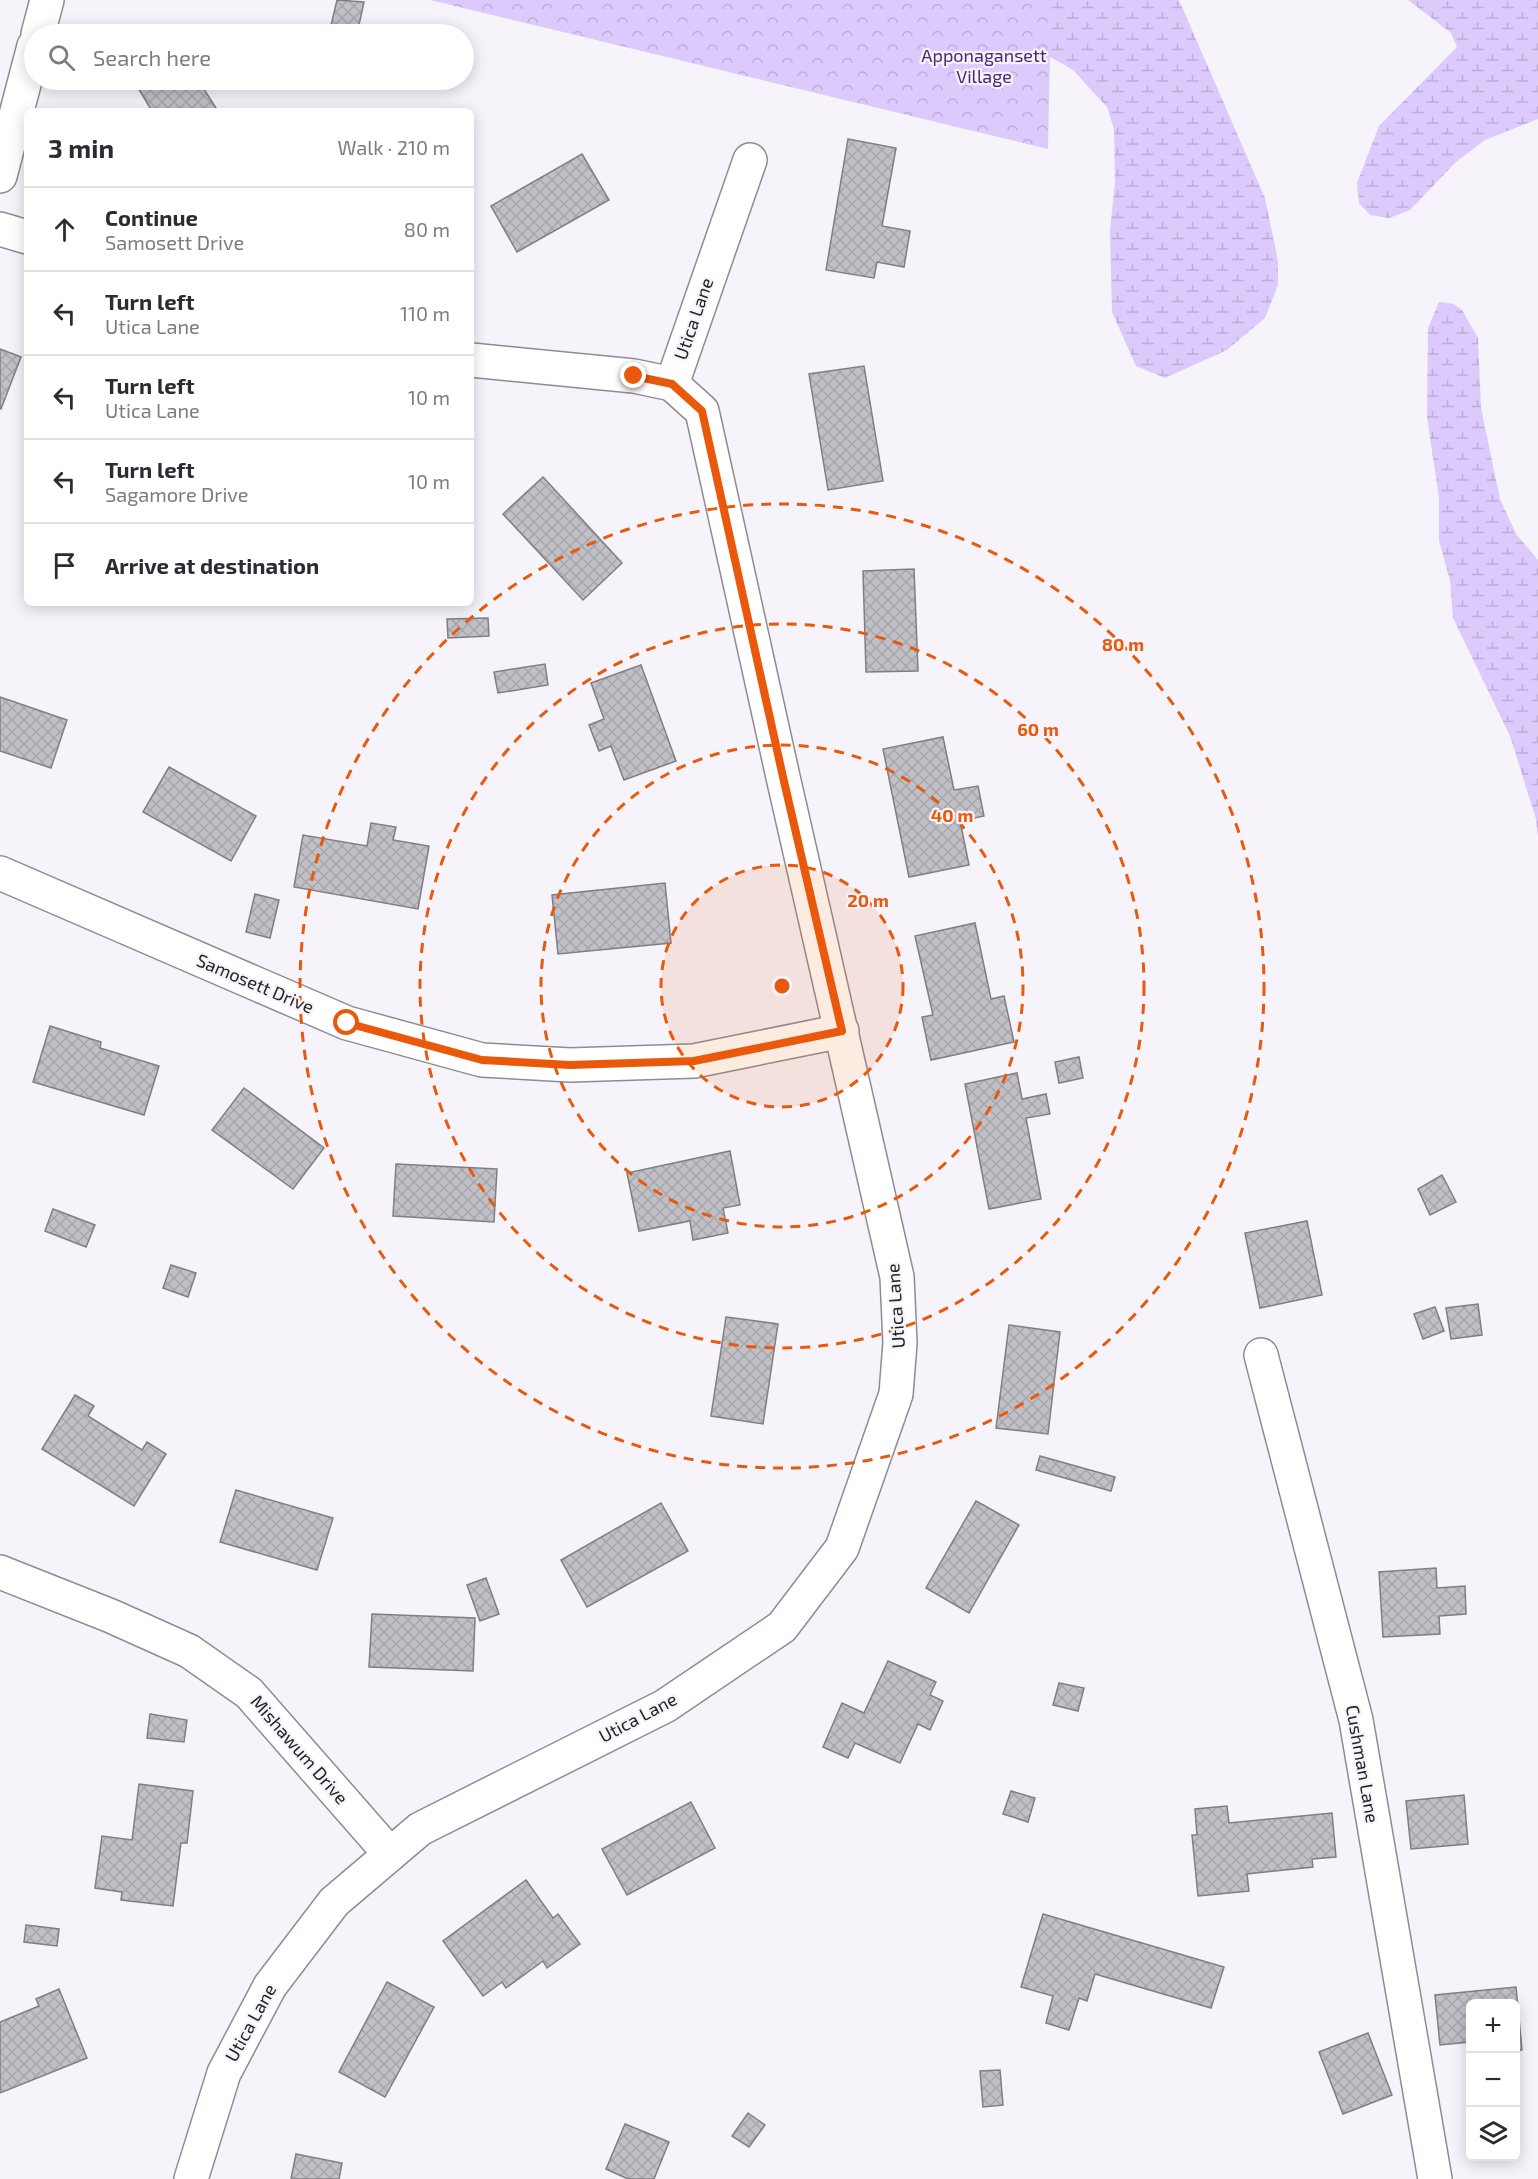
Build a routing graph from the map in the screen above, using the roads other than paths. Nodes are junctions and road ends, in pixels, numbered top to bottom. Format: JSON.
{"nodes":[{"id":1,"x":47,"y":0,"type":"edge"},
{"id":2,"x":41,"y":24,"type":"edge"},
{"id":3,"x":24,"y":84,"type":"edge"},
{"id":4,"x":750,"y":160,"type":"dead end"},
{"id":5,"x":0,"y":176,"type":"edge"},
{"id":6,"x":0,"y":229,"type":"edge"},
{"id":7,"x":24,"y":236,"type":"edge"},
{"id":8,"x":474,"y":360,"type":"edge"},
{"id":9,"x":672,"y":384,"type":"junction"},
{"id":10,"x":0,"y":873,"type":"edge"},
{"id":11,"x":842,"y":1031,"type":"junction"},
{"id":12,"x":1261,"y":1355,"type":"dead end"},
{"id":13,"x":0,"y":1572,"type":"edge"},
{"id":14,"x":390,"y":1854,"type":"junction"},
{"id":15,"x":191,"y":2179,"type":"edge"},
{"id":16,"x":1435,"y":2179,"type":"edge"}],
"edges":[{"from":1,"to":2,"type":"street"},
{"from":3,"to":5,"type":"street"},
{"from":4,"to":9,"type":"street","name":"Utica Lane"},
{"from":6,"to":7,"type":"street"},
{"from":8,"to":9,"type":"street"},
{"from":9,"to":11,"type":"street","name":"Utica Lane"},
{"from":10,"to":11,"type":"street","name":"Samosett Drive"},
{"from":11,"to":14,"type":"street","name":"Utica Lane"},
{"from":12,"to":16,"type":"street","name":"Cushman Lane"},
{"from":13,"to":14,"type":"street","name":"Mishawum Drive"},
{"from":14,"to":15,"type":"street","name":"Utica Lane"}]}
